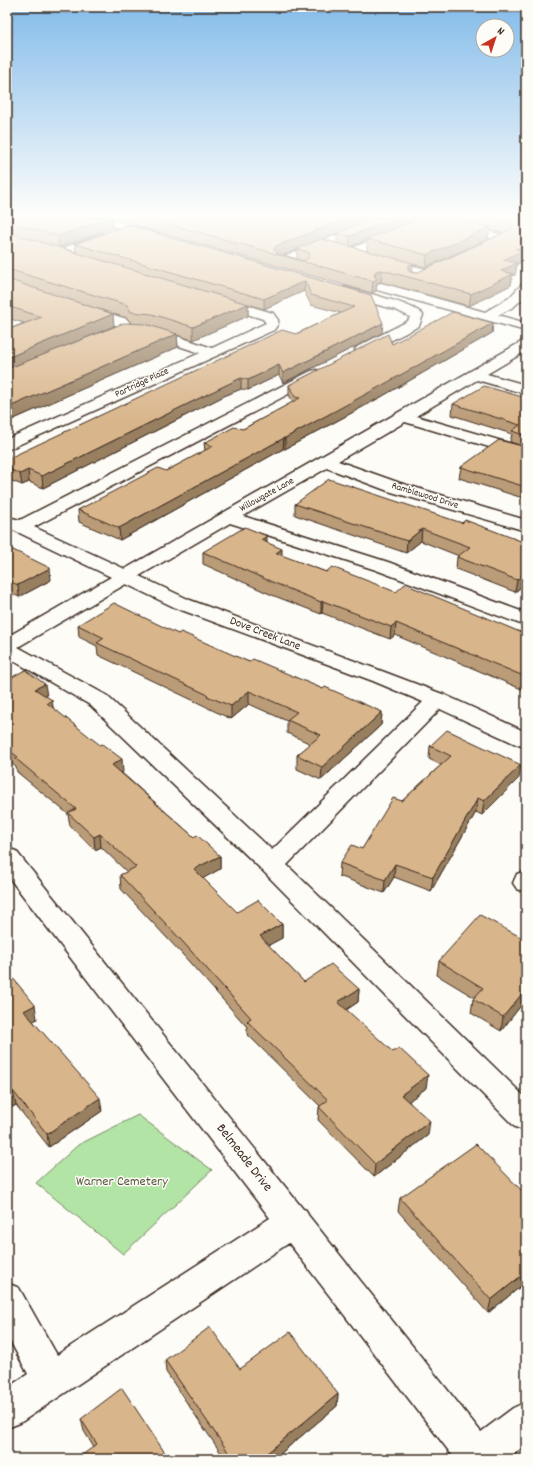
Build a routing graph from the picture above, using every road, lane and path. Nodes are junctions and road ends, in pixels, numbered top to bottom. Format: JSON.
{"nodes":[{"id":1,"x":374,"y":285,"type":"edge"},
{"id":2,"x":401,"y":285,"type":"edge"},
{"id":3,"x":526,"y":287,"type":"edge"},
{"id":4,"x":332,"y":288,"type":"edge"},
{"id":5,"x":391,"y":290,"type":"junction"},
{"id":6,"x":208,"y":298,"type":"edge"},
{"id":7,"x":72,"y":306,"type":"edge"},
{"id":8,"x":487,"y":316,"type":"junction"},
{"id":9,"x":526,"y":327,"type":"edge"},
{"id":10,"x":123,"y":330,"type":"junction"},
{"id":11,"x":94,"y":342,"type":"edge"},
{"id":12,"x":526,"y":345,"type":"edge"},
{"id":13,"x":211,"y":352,"type":"junction"},
{"id":14,"x":351,"y":356,"type":"edge"},
{"id":15,"x":330,"y":367,"type":"edge"},
{"id":16,"x":476,"y":375,"type":"junction"},
{"id":17,"x":526,"y":390,"type":"edge"},
{"id":18,"x":404,"y":417,"type":"junction"},
{"id":19,"x":7,"y":445,"type":"edge"},
{"id":20,"x":526,"y":453,"type":"edge"},
{"id":21,"x":326,"y":462,"type":"junction"},
{"id":22,"x":228,"y":517,"type":"junction"},
{"id":23,"x":14,"y":524,"type":"edge"},
{"id":24,"x":526,"y":526,"type":"edge"},
{"id":25,"x":124,"y":576,"type":"junction"},
{"id":26,"x":526,"y":620,"type":"edge"},
{"id":27,"x":7,"y":645,"type":"edge"},
{"id":28,"x":7,"y":649,"type":"edge"},
{"id":29,"x":437,"y":700,"type":"junction"},
{"id":30,"x":526,"y":740,"type":"edge"},
{"id":31,"x":7,"y":857,"type":"edge"},
{"id":32,"x":272,"y":865,"type":"junction"},
{"id":33,"x":526,"y":880,"type":"edge"},
{"id":34,"x":526,"y":883,"type":"edge"},
{"id":35,"x":526,"y":1118,"type":"edge"},
{"id":36,"x":294,"y":1222,"type":"junction"},
{"id":37,"x":7,"y":1300,"type":"edge"},
{"id":38,"x":51,"y":1380,"type":"junction"},
{"id":39,"x":7,"y":1410,"type":"edge"},
{"id":40,"x":526,"y":1420,"type":"edge"},
{"id":41,"x":478,"y":1459,"type":"edge"}],
"edges":[{"from":1,"to":5,"type":"street"},
{"from":2,"to":5,"type":"street"},
{"from":3,"to":8,"type":"street"},
{"from":4,"to":14,"type":"street"},
{"from":5,"to":8,"type":"street"},
{"from":6,"to":13,"type":"street","name":"Partridge Place"},
{"from":7,"to":10,"type":"street"},
{"from":8,"to":9,"type":"street"},
{"from":10,"to":11,"type":"street"},
{"from":10,"to":13,"type":"street"},
{"from":12,"to":16,"type":"street","name":"Willowgate Lane"},
{"from":13,"to":19,"type":"street","name":"Partridge Place"},
{"from":15,"to":23,"type":"street"},
{"from":16,"to":17,"type":"street"},
{"from":16,"to":18,"type":"street","name":"Willowgate Lane"},
{"from":18,"to":20,"type":"street"},
{"from":18,"to":21,"type":"street","name":"Willowgate Lane"},
{"from":21,"to":22,"type":"street","name":"Willowgate Lane"},
{"from":21,"to":24,"type":"street","name":"Ramblewood Drive"},
{"from":22,"to":25,"type":"street","name":"Willowgate Lane"},
{"from":22,"to":26,"type":"street"},
{"from":23,"to":25,"type":"street","name":"Dove Creek Lane"},
{"from":25,"to":27,"type":"street","name":"Willowgate Lane"},
{"from":25,"to":29,"type":"street","name":"Dove Creek Lane"},
{"from":28,"to":32,"type":"street"},
{"from":29,"to":30,"type":"street","name":"Dove Creek Lane"},
{"from":29,"to":32,"type":"street"},
{"from":31,"to":36,"type":"street","name":"Belmeade Drive"},
{"from":32,"to":35,"type":"street"},
{"from":33,"to":34,"type":"street"},
{"from":36,"to":38,"type":"street"},
{"from":36,"to":41,"type":"street","name":"Belmeade Drive"},
{"from":37,"to":38,"type":"street"},
{"from":38,"to":39,"type":"street"},
{"from":40,"to":41,"type":"street"}]}
